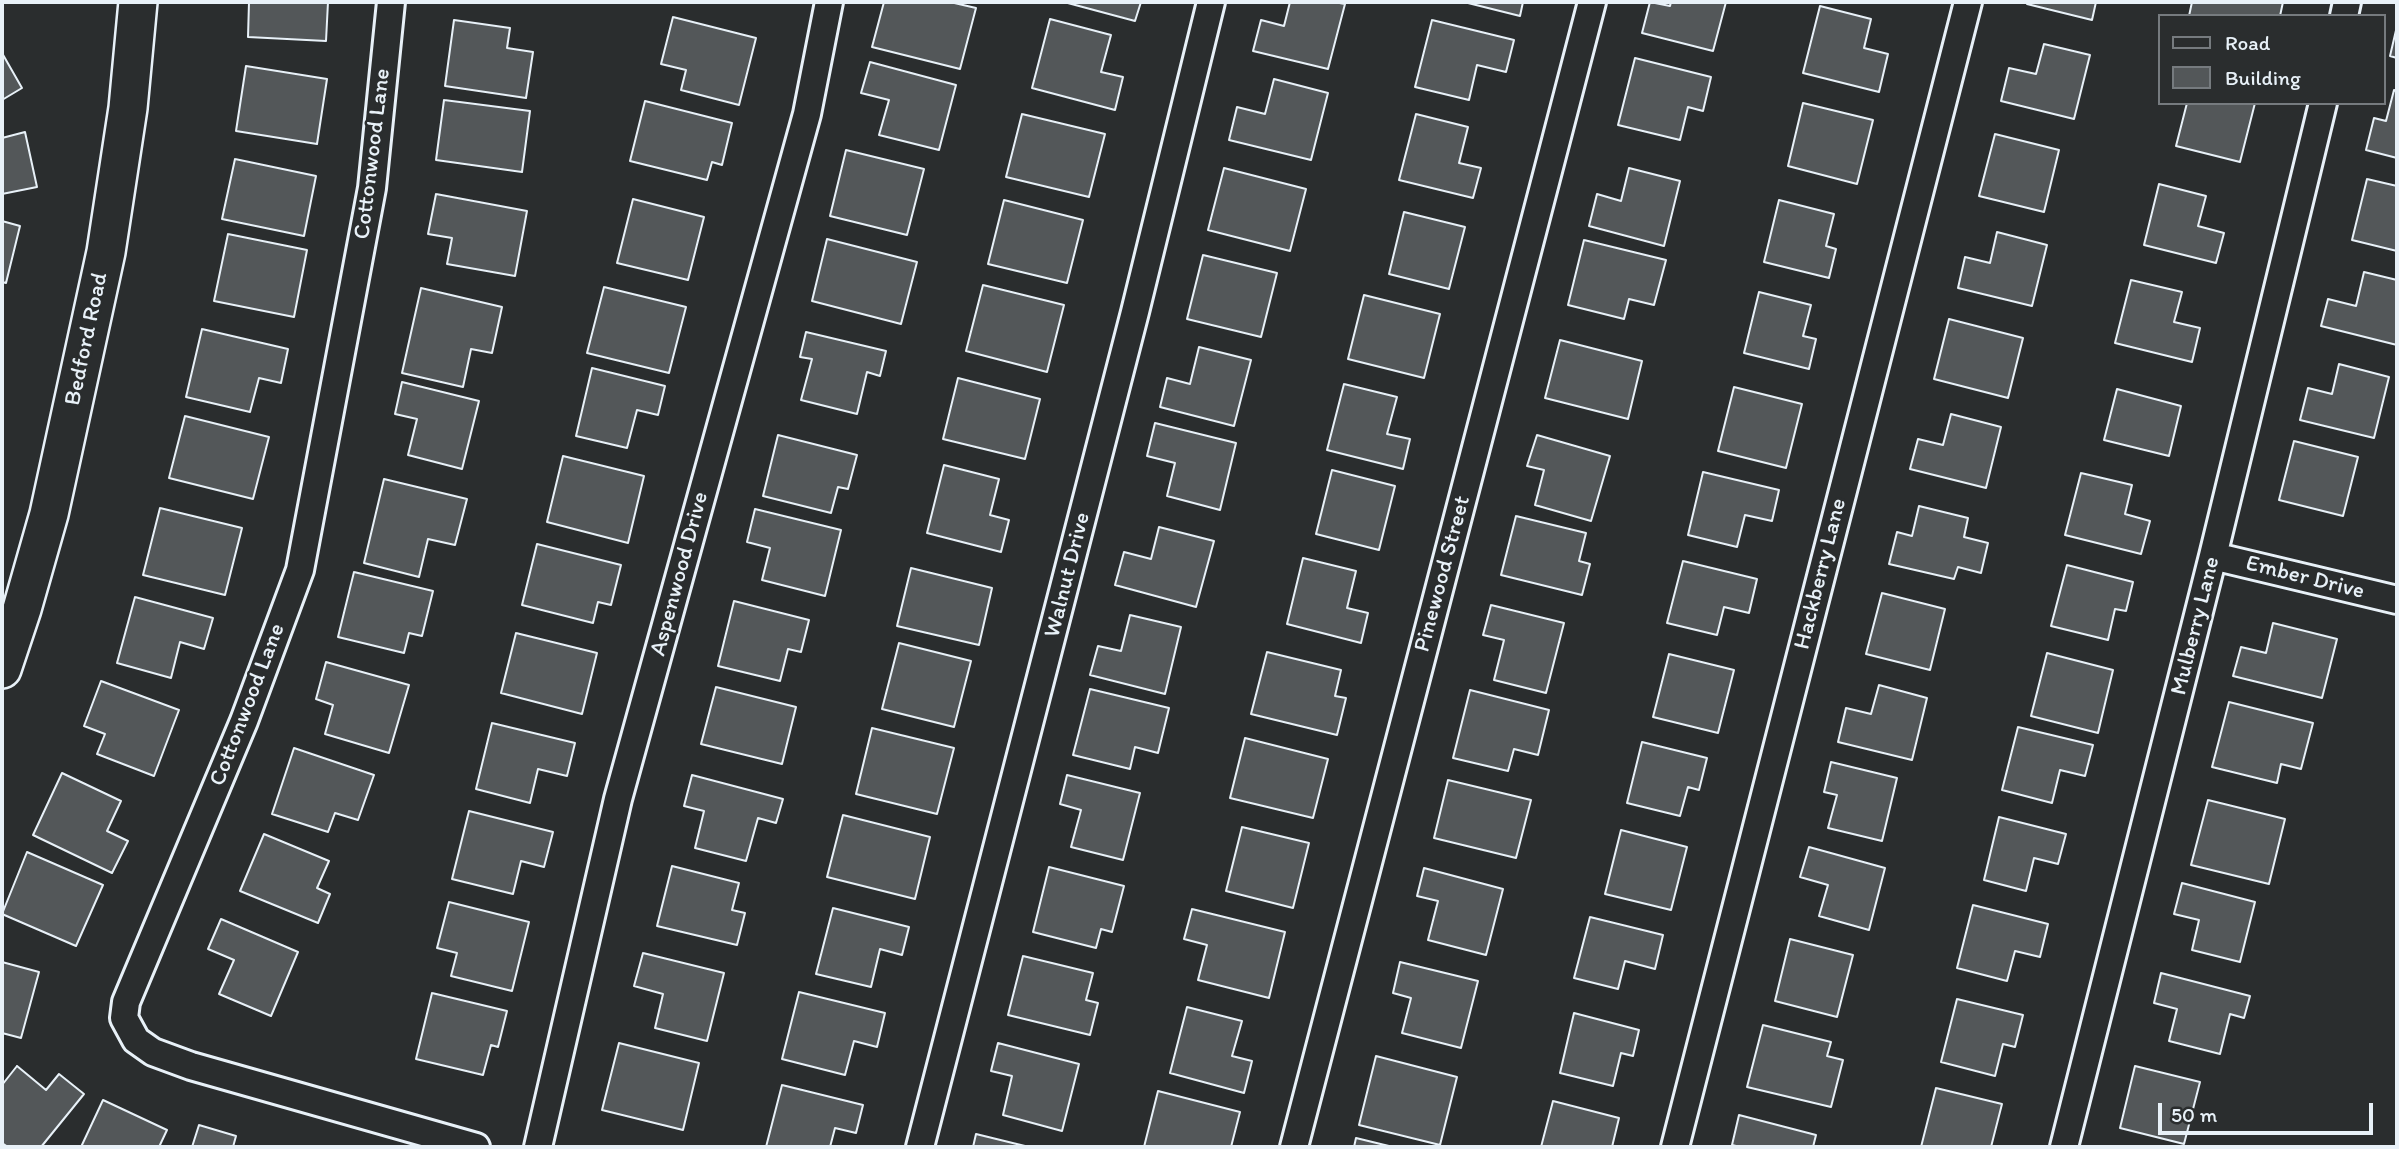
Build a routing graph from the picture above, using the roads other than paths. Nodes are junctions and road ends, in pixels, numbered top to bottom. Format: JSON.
{"nodes":[{"id":1,"x":138,"y":2,"type":"edge"},
{"id":2,"x":391,"y":2,"type":"edge"},
{"id":3,"x":830,"y":2,"type":"edge"},
{"id":4,"x":1211,"y":2,"type":"edge"},
{"id":5,"x":1592,"y":2,"type":"edge"},
{"id":6,"x":1968,"y":2,"type":"edge"},
{"id":7,"x":2322,"y":105,"type":"edge"},
{"id":8,"x":2213,"y":556,"type":"junction"},
{"id":9,"x":2397,"y":600,"type":"edge"},
{"id":10,"x":2,"y":669,"type":"edge"},
{"id":11,"x":476,"y":1147,"type":"edge"},
{"id":12,"x":538,"y":1147,"type":"edge"},
{"id":13,"x":920,"y":1147,"type":"edge"},
{"id":14,"x":1294,"y":1147,"type":"edge"},
{"id":15,"x":1675,"y":1147,"type":"edge"},
{"id":16,"x":2064,"y":1147,"type":"edge"}],
"edges":[{"from":1,"to":10,"type":"main road","name":"Bedford Road"},
{"from":2,"to":11,"type":"street","name":"Cottonwood Lane"},
{"from":3,"to":12,"type":"street","name":"Aspenwood Drive"},
{"from":4,"to":13,"type":"street","name":"Walnut Drive"},
{"from":5,"to":14,"type":"street","name":"Pinewood Street"},
{"from":6,"to":15,"type":"street","name":"Hackberry Lane"},
{"from":7,"to":8,"type":"street","name":"Mulberry Lane"},
{"from":8,"to":9,"type":"street","name":"Ember Drive"},
{"from":8,"to":16,"type":"street","name":"Mulberry Lane"}]}
